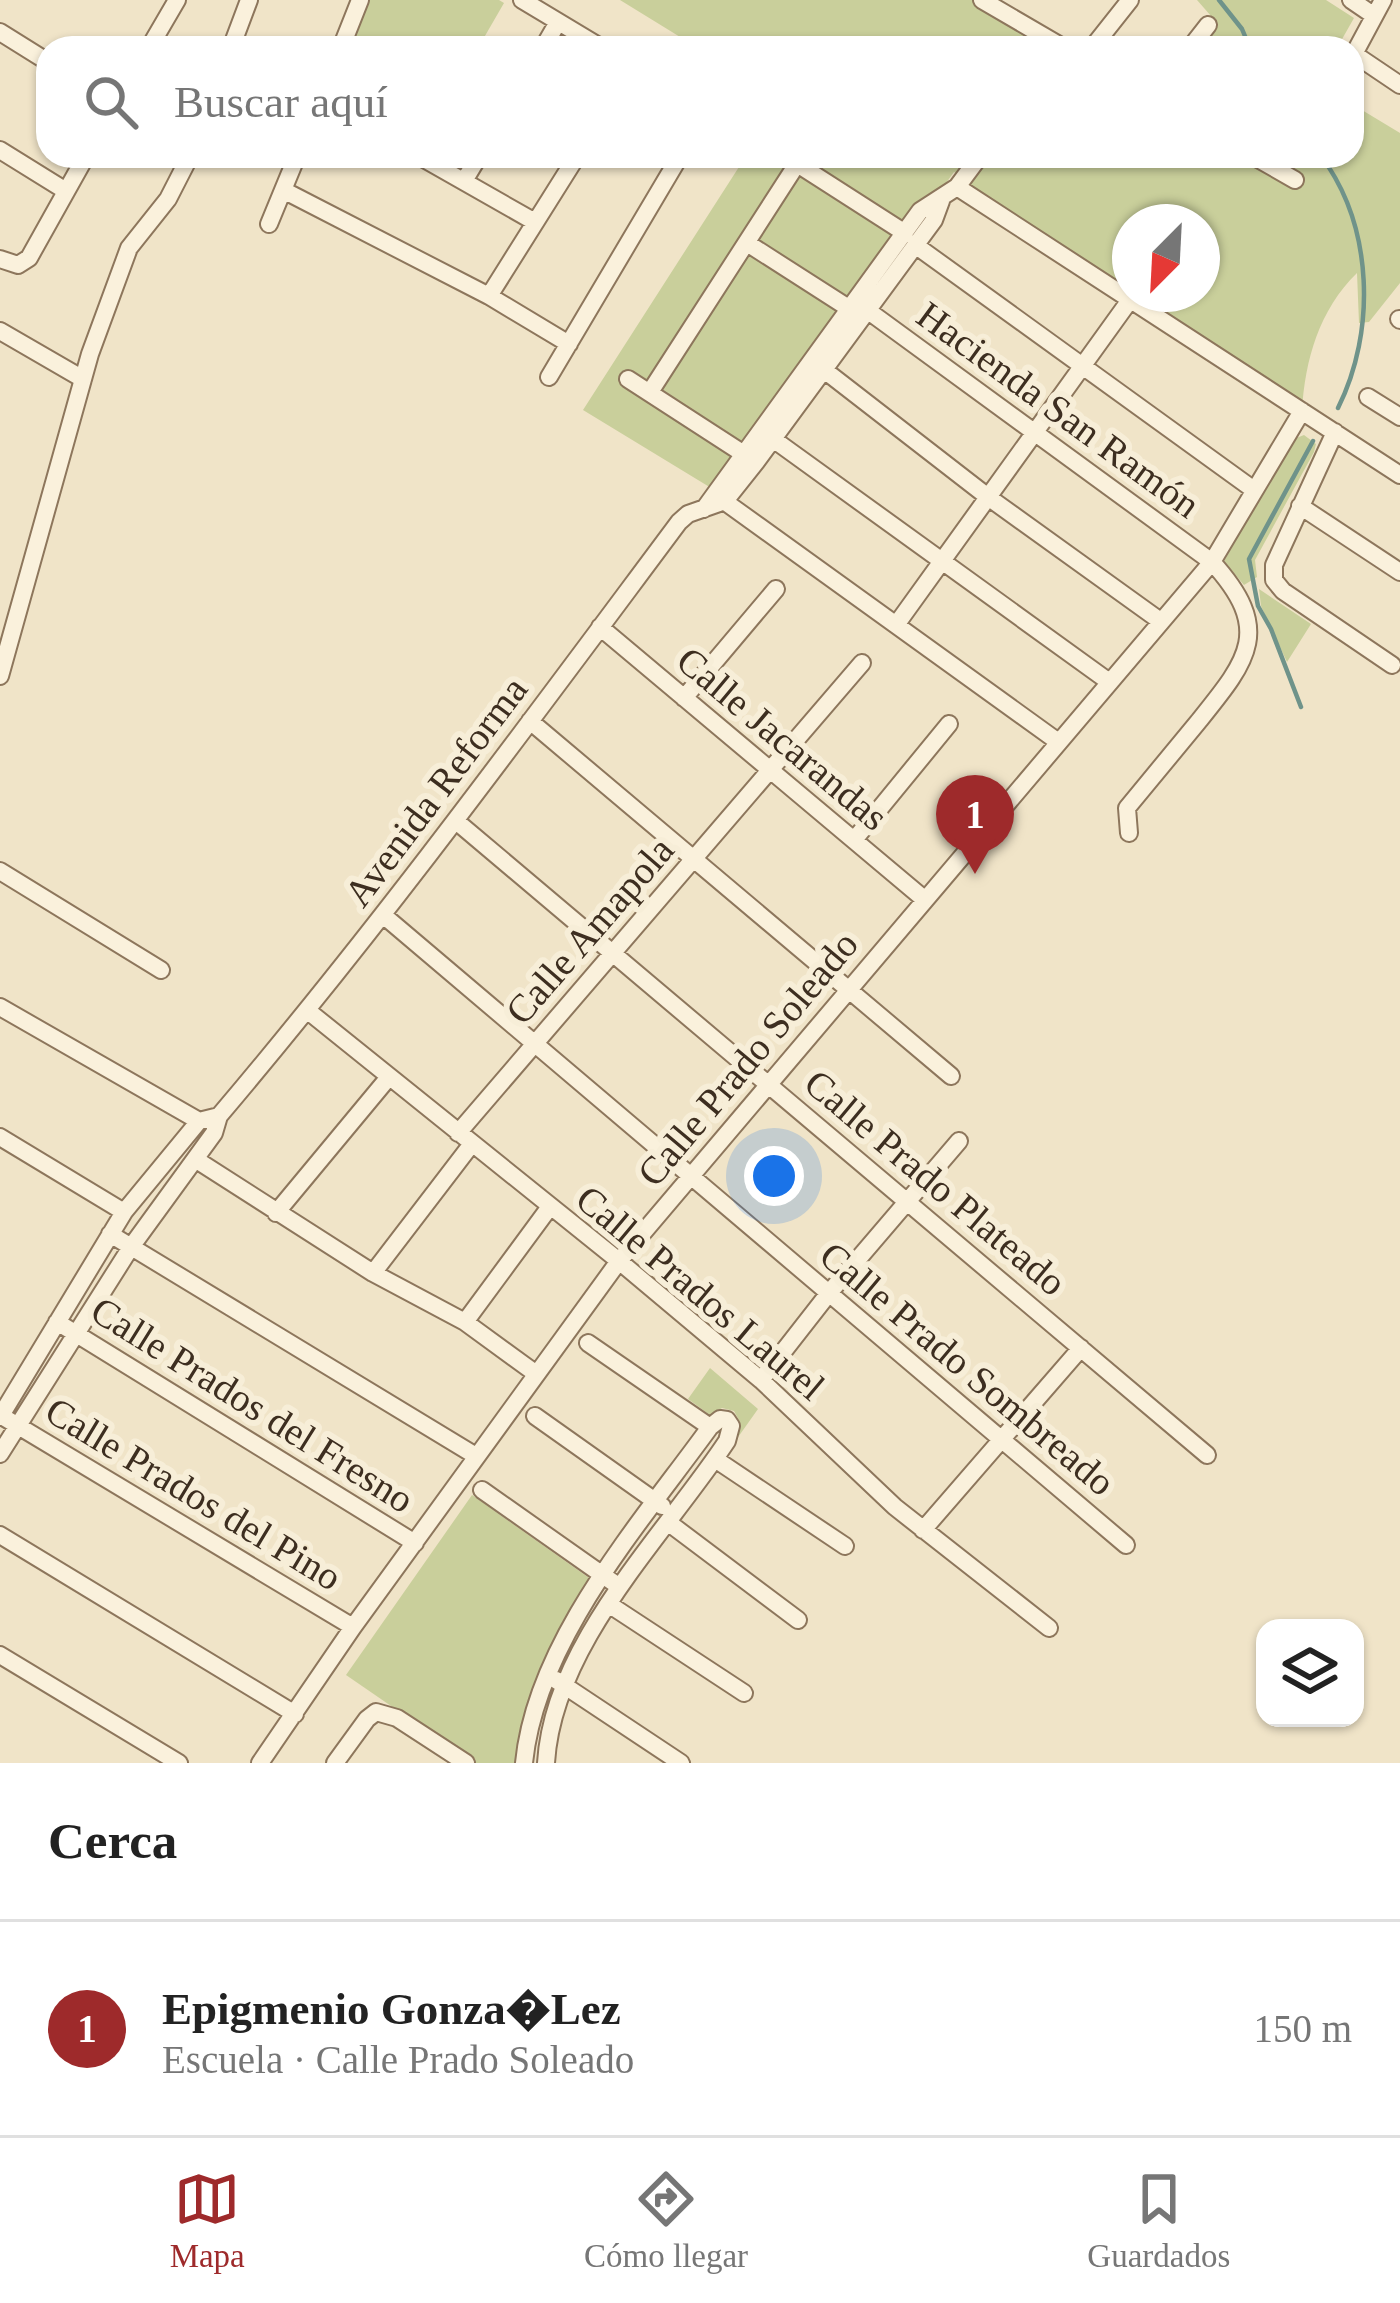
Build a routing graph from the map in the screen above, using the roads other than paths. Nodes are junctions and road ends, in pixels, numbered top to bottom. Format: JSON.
{"nodes":[{"id":1,"x":249,"y":0,"type":"edge"},
{"id":2,"x":360,"y":0,"type":"edge"},
{"id":3,"x":522,"y":0,"type":"edge"},
{"id":4,"x":982,"y":0,"type":"edge"},
{"id":5,"x":1130,"y":0,"type":"edge"},
{"id":6,"x":1351,"y":0,"type":"edge"},
{"id":7,"x":169,"y":3,"type":"edge"},
{"id":8,"x":1011,"y":7,"type":"edge"},
{"id":9,"x":1378,"y":8,"type":"edge"},
{"id":10,"x":558,"y":22,"type":"junction"},
{"id":11,"x":1208,"y":25,"type":"dead end"},
{"id":12,"x":0,"y":32,"type":"edge"},
{"id":13,"x":154,"y":36,"type":"edge"},
{"id":14,"x":236,"y":36,"type":"edge"},
{"id":15,"x":346,"y":36,"type":"edge"},
{"id":16,"x":550,"y":36,"type":"edge"},
{"id":17,"x":582,"y":36,"type":"edge"},
{"id":18,"x":1047,"y":36,"type":"edge"},
{"id":19,"x":1102,"y":36,"type":"edge"},
{"id":20,"x":1199,"y":36,"type":"edge"},
{"id":21,"x":1363,"y":36,"type":"edge"},
{"id":22,"x":36,"y":54,"type":"edge"},
{"id":23,"x":1364,"y":61,"type":"edge"},
{"id":24,"x":1400,"y":85,"type":"edge"},
{"id":25,"x":0,"y":150,"type":"edge"},
{"id":26,"x":79,"y":168,"type":"edge"},
{"id":27,"x":184,"y":168,"type":"edge"},
{"id":28,"x":292,"y":168,"type":"edge"},
{"id":29,"x":441,"y":168,"type":"edge"},
{"id":30,"x":472,"y":168,"type":"edge"},
{"id":31,"x":570,"y":168,"type":"edge"},
{"id":32,"x":673,"y":168,"type":"edge"},
{"id":33,"x":787,"y":168,"type":"edge"},
{"id":34,"x":803,"y":168,"type":"edge"},
{"id":35,"x":971,"y":168,"type":"edge"},
{"id":36,"x":1274,"y":168,"type":"edge"},
{"id":37,"x":1295,"y":180,"type":"dead end"},
{"id":38,"x":464,"y":181,"type":"junction"},
{"id":39,"x":957,"y":188,"type":"junction"},
{"id":40,"x":283,"y":190,"type":"junction"},
{"id":41,"x":66,"y":191,"type":"junction"},
{"id":42,"x":536,"y":222,"type":"junction"},
{"id":43,"x":269,"y":224,"type":"dead end"},
{"id":44,"x":910,"y":239,"type":"junction"},
{"id":45,"x":747,"y":243,"type":"junction"},
{"id":46,"x":0,"y":259,"type":"edge"},
{"id":47,"x":1112,"y":287,"type":"edge"},
{"id":48,"x":489,"y":296,"type":"junction"},
{"id":49,"x":859,"y":310,"type":"junction"},
{"id":50,"x":1121,"y":312,"type":"edge"},
{"id":51,"x":1150,"y":312,"type":"edge"},
{"id":52,"x":0,"y":331,"type":"edge"},
{"id":53,"x":569,"y":344,"type":"junction"},
{"id":54,"x":819,"y":366,"type":"junction"},
{"id":55,"x":1082,"y":366,"type":"junction"},
{"id":56,"x":549,"y":376,"type":"dead end"},
{"id":57,"x":628,"y":379,"type":"dead end"},
{"id":58,"x":83,"y":380,"type":"junction"},
{"id":59,"x":650,"y":392,"type":"junction"},
{"id":60,"x":1368,"y":397,"type":"dead end"},
{"id":61,"x":1302,"y":411,"type":"junction"},
{"id":62,"x":1400,"y":417,"type":"edge"},
{"id":63,"x":1036,"y":430,"type":"junction"},
{"id":64,"x":1335,"y":432,"type":"junction"},
{"id":65,"x":773,"y":439,"type":"junction"},
{"id":66,"x":750,"y":458,"type":"junction"},
{"id":67,"x":1400,"y":475,"type":"edge"},
{"id":68,"x":1254,"y":490,"type":"junction"},
{"id":69,"x":988,"y":496,"type":"junction"},
{"id":70,"x":714,"y":501,"type":"junction"},
{"id":71,"x":1300,"y":506,"type":"junction"},
{"id":72,"x":942,"y":561,"type":"junction"},
{"id":73,"x":1211,"y":562,"type":"junction"},
{"id":74,"x":1400,"y":572,"type":"edge"},
{"id":75,"x":776,"y":589,"type":"dead end"},
{"id":76,"x":1159,"y":620,"type":"junction"},
{"id":77,"x":896,"y":625,"type":"junction"},
{"id":78,"x":600,"y":627,"type":"junction"},
{"id":79,"x":862,"y":663,"type":"dead end"},
{"id":80,"x":1392,"y":665,"type":"dead end"},
{"id":81,"x":0,"y":676,"type":"edge"},
{"id":82,"x":1108,"y":681,"type":"junction"},
{"id":83,"x":684,"y":698,"type":"junction"},
{"id":84,"x":530,"y":721,"type":"junction"},
{"id":85,"x":949,"y":724,"type":"dead end"},
{"id":86,"x":1058,"y":741,"type":"junction"},
{"id":87,"x":770,"y":770,"type":"junction"},
{"id":88,"x":456,"y":820,"type":"junction"},
{"id":89,"x":1129,"y":833,"type":"dead end"},
{"id":90,"x":854,"y":840,"type":"junction"},
{"id":91,"x":694,"y":859,"type":"junction"},
{"id":92,"x":0,"y":871,"type":"edge"},
{"id":93,"x":924,"y":899,"type":"junction"},
{"id":94,"x":383,"y":915,"type":"junction"},
{"id":95,"x":613,"y":953,"type":"junction"},
{"id":96,"x":161,"y":970,"type":"dead end"},
{"id":97,"x":848,"y":989,"type":"junction"},
{"id":98,"x":0,"y":1007,"type":"edge"},
{"id":99,"x":308,"y":1011,"type":"junction"},
{"id":100,"x":535,"y":1043,"type":"junction"},
{"id":101,"x":951,"y":1076,"type":"dead end"},
{"id":102,"x":388,"y":1077,"type":"junction"},
{"id":103,"x":768,"y":1084,"type":"junction"},
{"id":104,"x":219,"y":1116,"type":"junction"},
{"id":105,"x":199,"y":1121,"type":"junction"},
{"id":106,"x":0,"y":1137,"type":"edge"},
{"id":107,"x":464,"y":1139,"type":"junction"},
{"id":108,"x":959,"y":1141,"type":"dead end"},
{"id":109,"x":195,"y":1160,"type":"junction"},
{"id":110,"x":691,"y":1176,"type":"junction"},
{"id":111,"x":908,"y":1202,"type":"junction"},
{"id":112,"x":549,"y":1208,"type":"junction"},
{"id":113,"x":124,"y":1212,"type":"junction"},
{"id":114,"x":276,"y":1213,"type":"junction"},
{"id":115,"x":110,"y":1234,"type":"junction"},
{"id":116,"x":131,"y":1247,"type":"junction"},
{"id":117,"x":619,"y":1261,"type":"junction"},
{"id":118,"x":374,"y":1273,"type":"junction"},
{"id":119,"x":829,"y":1293,"type":"junction"},
{"id":120,"x":57,"y":1322,"type":"junction"},
{"id":121,"x":465,"y":1322,"type":"junction"},
{"id":122,"x":76,"y":1332,"type":"junction"},
{"id":123,"x":588,"y":1343,"type":"dead end"},
{"id":124,"x":1081,"y":1348,"type":"junction"},
{"id":125,"x":536,"y":1373,"type":"junction"},
{"id":126,"x":761,"y":1380,"type":"junction"},
{"id":127,"x":535,"y":1416,"type":"dead end"},
{"id":128,"x":5,"y":1418,"type":"edge"},
{"id":129,"x":710,"y":1427,"type":"junction"},
{"id":130,"x":1002,"y":1440,"type":"junction"},
{"id":131,"x":0,"y":1454,"type":"edge"},
{"id":132,"x":1207,"y":1455,"type":"dead end"},
{"id":133,"x":476,"y":1456,"type":"junction"},
{"id":134,"x":716,"y":1459,"type":"junction"},
{"id":135,"x":482,"y":1490,"type":"dead end"},
{"id":136,"x":656,"y":1502,"type":"junction"},
{"id":137,"x":672,"y":1519,"type":"junction"},
{"id":138,"x":923,"y":1530,"type":"junction"},
{"id":139,"x":0,"y":1535,"type":"edge"},
{"id":140,"x":415,"y":1543,"type":"junction"},
{"id":141,"x":1126,"y":1545,"type":"dead end"},
{"id":142,"x":845,"y":1546,"type":"dead end"},
{"id":143,"x":604,"y":1576,"type":"junction"},
{"id":144,"x":622,"y":1588,"type":"junction"},
{"id":145,"x":610,"y":1606,"type":"junction"},
{"id":146,"x":798,"y":1620,"type":"dead end"},
{"id":147,"x":353,"y":1627,"type":"junction"},
{"id":148,"x":1049,"y":1628,"type":"dead end"},
{"id":149,"x":0,"y":1655,"type":"edge"},
{"id":150,"x":546,"y":1675,"type":"junction"},
{"id":151,"x":566,"y":1685,"type":"junction"},
{"id":152,"x":744,"y":1693,"type":"dead end"},
{"id":153,"x":295,"y":1714,"type":"junction"},
{"id":154,"x":179,"y":1763,"type":"edge"},
{"id":155,"x":260,"y":1763,"type":"edge"},
{"id":156,"x":335,"y":1763,"type":"edge"},
{"id":157,"x":466,"y":1763,"type":"edge"},
{"id":158,"x":524,"y":1763,"type":"edge"},
{"id":159,"x":546,"y":1763,"type":"edge"},
{"id":160,"x":681,"y":1763,"type":"edge"}],
"edges":[{"from":1,"to":14,"type":"street"},
{"from":2,"to":15,"type":"street"},
{"from":3,"to":10,"type":"street"},
{"from":4,"to":8,"type":"street"},
{"from":5,"to":19,"type":"street"},
{"from":6,"to":9,"type":"street"},
{"from":7,"to":13,"type":"street"},
{"from":8,"to":18,"type":"street"},
{"from":9,"to":21,"type":"street"},
{"from":10,"to":16,"type":"street"},
{"from":10,"to":17,"type":"street"},
{"from":11,"to":20,"type":"street"},
{"from":12,"to":22,"type":"street"},
{"from":23,"to":24,"type":"street"},
{"from":25,"to":41,"type":"street"},
{"from":26,"to":41,"type":"street"},
{"from":27,"to":58,"type":"street"},
{"from":28,"to":40,"type":"street"},
{"from":29,"to":38,"type":"street"},
{"from":30,"to":38,"type":"street"},
{"from":31,"to":42,"type":"street"},
{"from":32,"to":53,"type":"street"},
{"from":33,"to":45,"type":"street"},
{"from":34,"to":44,"type":"street"},
{"from":35,"to":39,"type":"street","name":"Avenida Reforma"},
{"from":36,"to":37,"type":"street"},
{"from":38,"to":42,"type":"street"},
{"from":39,"to":44,"type":"street","name":"Avenida Reforma"},
{"from":39,"to":47,"type":"street"},
{"from":40,"to":43,"type":"street"},
{"from":40,"to":48,"type":"street"},
{"from":41,"to":46,"type":"street"},
{"from":42,"to":48,"type":"street"},
{"from":44,"to":49,"type":"street","name":"Avenida Reforma"},
{"from":44,"to":55,"type":"street"},
{"from":45,"to":49,"type":"street","name":"Hacienda San Ramón"},
{"from":45,"to":59,"type":"street"},
{"from":48,"to":53,"type":"street"},
{"from":49,"to":54,"type":"street","name":"Avenida Reforma"},
{"from":49,"to":63,"type":"street","name":"Hacienda San Ramón"},
{"from":50,"to":55,"type":"street"},
{"from":51,"to":61,"type":"street"},
{"from":52,"to":58,"type":"street"},
{"from":53,"to":56,"type":"street"},
{"from":54,"to":65,"type":"street","name":"Avenida Reforma"},
{"from":54,"to":66,"type":"street","name":"Avenida Reforma"},
{"from":54,"to":69,"type":"street"},
{"from":55,"to":63,"type":"street"},
{"from":55,"to":68,"type":"street"},
{"from":57,"to":59,"type":"street"},
{"from":58,"to":81,"type":"street"},
{"from":59,"to":66,"type":"street"},
{"from":60,"to":62,"type":"street"},
{"from":61,"to":64,"type":"street"},
{"from":61,"to":68,"type":"street","name":"Calle Prado Soleado"},
{"from":63,"to":69,"type":"street"},
{"from":63,"to":73,"type":"street","name":"Hacienda San Ramón"},
{"from":64,"to":67,"type":"street"},
{"from":64,"to":71,"type":"street"},
{"from":65,"to":66,"type":"street","name":"Avenida Reforma"},
{"from":65,"to":72,"type":"street"},
{"from":66,"to":70,"type":"street","name":"Avenida Reforma"},
{"from":68,"to":73,"type":"street","name":"Calle Prado Soleado"},
{"from":69,"to":72,"type":"street"},
{"from":69,"to":76,"type":"street"},
{"from":70,"to":77,"type":"street"},
{"from":70,"to":78,"type":"street","name":"Avenida Reforma"},
{"from":71,"to":74,"type":"street"},
{"from":71,"to":80,"type":"street"},
{"from":72,"to":77,"type":"street"},
{"from":72,"to":82,"type":"street"},
{"from":73,"to":76,"type":"street","name":"Calle Prado Soleado"},
{"from":73,"to":89,"type":"street","name":"Hacienda San Ramón"},
{"from":75,"to":83,"type":"street"},
{"from":76,"to":82,"type":"street","name":"Calle Prado Soleado"},
{"from":77,"to":86,"type":"street"},
{"from":78,"to":83,"type":"street","name":"Calle Jacarandas"},
{"from":78,"to":84,"type":"street","name":"Avenida Reforma"},
{"from":79,"to":87,"type":"street","name":"Calle Amapola"},
{"from":82,"to":86,"type":"street","name":"Calle Prado Soleado"},
{"from":83,"to":87,"type":"street","name":"Calle Jacarandas"},
{"from":84,"to":88,"type":"street","name":"Avenida Reforma"},
{"from":84,"to":91,"type":"street"},
{"from":85,"to":90,"type":"street"},
{"from":86,"to":93,"type":"street","name":"Calle Prado Soleado"},
{"from":87,"to":90,"type":"street","name":"Calle Jacarandas"},
{"from":87,"to":91,"type":"street","name":"Calle Amapola"},
{"from":88,"to":94,"type":"street","name":"Avenida Reforma"},
{"from":88,"to":95,"type":"street","name":"Calle Prado Plateado"},
{"from":90,"to":93,"type":"street","name":"Calle Jacarandas"},
{"from":91,"to":95,"type":"street","name":"Calle Amapola"},
{"from":91,"to":97,"type":"street"},
{"from":92,"to":96,"type":"street"},
{"from":93,"to":97,"type":"street","name":"Calle Prado Soleado"},
{"from":94,"to":99,"type":"street","name":"Avenida Reforma"},
{"from":94,"to":100,"type":"street","name":"Calle Prado Sombreado"},
{"from":95,"to":100,"type":"street","name":"Calle Amapola"},
{"from":95,"to":103,"type":"street","name":"Calle Prado Plateado"},
{"from":97,"to":101,"type":"street"},
{"from":97,"to":103,"type":"street","name":"Calle Prado Soleado"},
{"from":98,"to":105,"type":"street"},
{"from":99,"to":102,"type":"street","name":"Calle Prados Laurel"},
{"from":99,"to":104,"type":"street","name":"Avenida Reforma"},
{"from":100,"to":107,"type":"street","name":"Calle Amapola"},
{"from":100,"to":110,"type":"street","name":"Calle Prado Sombreado"},
{"from":102,"to":107,"type":"street","name":"Calle Prados Laurel"},
{"from":102,"to":114,"type":"street"},
{"from":103,"to":110,"type":"street","name":"Calle Prado Soleado"},
{"from":103,"to":111,"type":"street","name":"Calle Prado Plateado"},
{"from":104,"to":105,"type":"street"},
{"from":104,"to":109,"type":"street","name":"Avenida Reforma"},
{"from":105,"to":113,"type":"street","name":"Avenida Reforma"},
{"from":106,"to":113,"type":"street"},
{"from":107,"to":112,"type":"street","name":"Calle Prados Laurel"},
{"from":107,"to":118,"type":"street","name":"Calle Amapola"},
{"from":108,"to":111,"type":"street"},
{"from":109,"to":114,"type":"street"},
{"from":109,"to":116,"type":"street","name":"Avenida Reforma"},
{"from":110,"to":117,"type":"street","name":"Calle Prado Soleado"},
{"from":110,"to":119,"type":"street","name":"Calle Prado Sombreado"},
{"from":111,"to":119,"type":"street"},
{"from":111,"to":124,"type":"street","name":"Calle Prado Plateado"},
{"from":112,"to":117,"type":"street","name":"Calle Prados Laurel"},
{"from":112,"to":121,"type":"street"},
{"from":113,"to":115,"type":"street","name":"Avenida Reforma"},
{"from":114,"to":118,"type":"street"},
{"from":115,"to":116,"type":"street"},
{"from":115,"to":120,"type":"street","name":"Avenida Reforma"},
{"from":116,"to":122,"type":"street","name":"Avenida Reforma"},
{"from":116,"to":133,"type":"street"},
{"from":117,"to":125,"type":"street","name":"Calle Prado Soleado"},
{"from":117,"to":126,"type":"street","name":"Calle Prados Laurel"},
{"from":118,"to":121,"type":"street"},
{"from":119,"to":126,"type":"street"},
{"from":119,"to":130,"type":"street","name":"Calle Prado Sombreado"},
{"from":120,"to":122,"type":"street","name":"Calle Prados del Fresno"},
{"from":120,"to":128,"type":"street","name":"Avenida Reforma"},
{"from":121,"to":125,"type":"street"},
{"from":122,"to":128,"type":"street","name":"Avenida Reforma"},
{"from":122,"to":140,"type":"street","name":"Calle Prados del Fresno"},
{"from":123,"to":129,"type":"street"},
{"from":124,"to":130,"type":"street"},
{"from":124,"to":132,"type":"street","name":"Calle Prado Plateado"},
{"from":125,"to":133,"type":"street","name":"Calle Prado Soleado"},
{"from":126,"to":138,"type":"street","name":"Calle Prados Laurel"},
{"from":127,"to":136,"type":"street"},
{"from":128,"to":131,"type":"street","name":"Avenida Reforma"},
{"from":128,"to":147,"type":"street","name":"Calle Prados del Pino"},
{"from":129,"to":134,"type":"street"},
{"from":129,"to":136,"type":"street"},
{"from":130,"to":138,"type":"street"},
{"from":130,"to":141,"type":"street","name":"Calle Prado Sombreado"},
{"from":133,"to":140,"type":"street","name":"Calle Prado Soleado"},
{"from":134,"to":137,"type":"street"},
{"from":134,"to":142,"type":"street"},
{"from":135,"to":143,"type":"street"},
{"from":136,"to":137,"type":"street"},
{"from":136,"to":143,"type":"street"},
{"from":137,"to":144,"type":"street"},
{"from":137,"to":146,"type":"street"},
{"from":138,"to":148,"type":"street","name":"Calle Prados Laurel"},
{"from":139,"to":153,"type":"street"},
{"from":140,"to":147,"type":"street","name":"Calle Prado Soleado"},
{"from":143,"to":144,"type":"street"},
{"from":143,"to":150,"type":"street"},
{"from":144,"to":145,"type":"street"},
{"from":145,"to":151,"type":"street"},
{"from":145,"to":152,"type":"street"},
{"from":147,"to":153,"type":"street","name":"Calle Prado Soleado"},
{"from":149,"to":154,"type":"street"},
{"from":150,"to":151,"type":"street"},
{"from":150,"to":158,"type":"street"},
{"from":151,"to":159,"type":"street"},
{"from":151,"to":160,"type":"street"},
{"from":153,"to":155,"type":"street","name":"Calle Prado Soleado"},
{"from":156,"to":157,"type":"street"}]}
